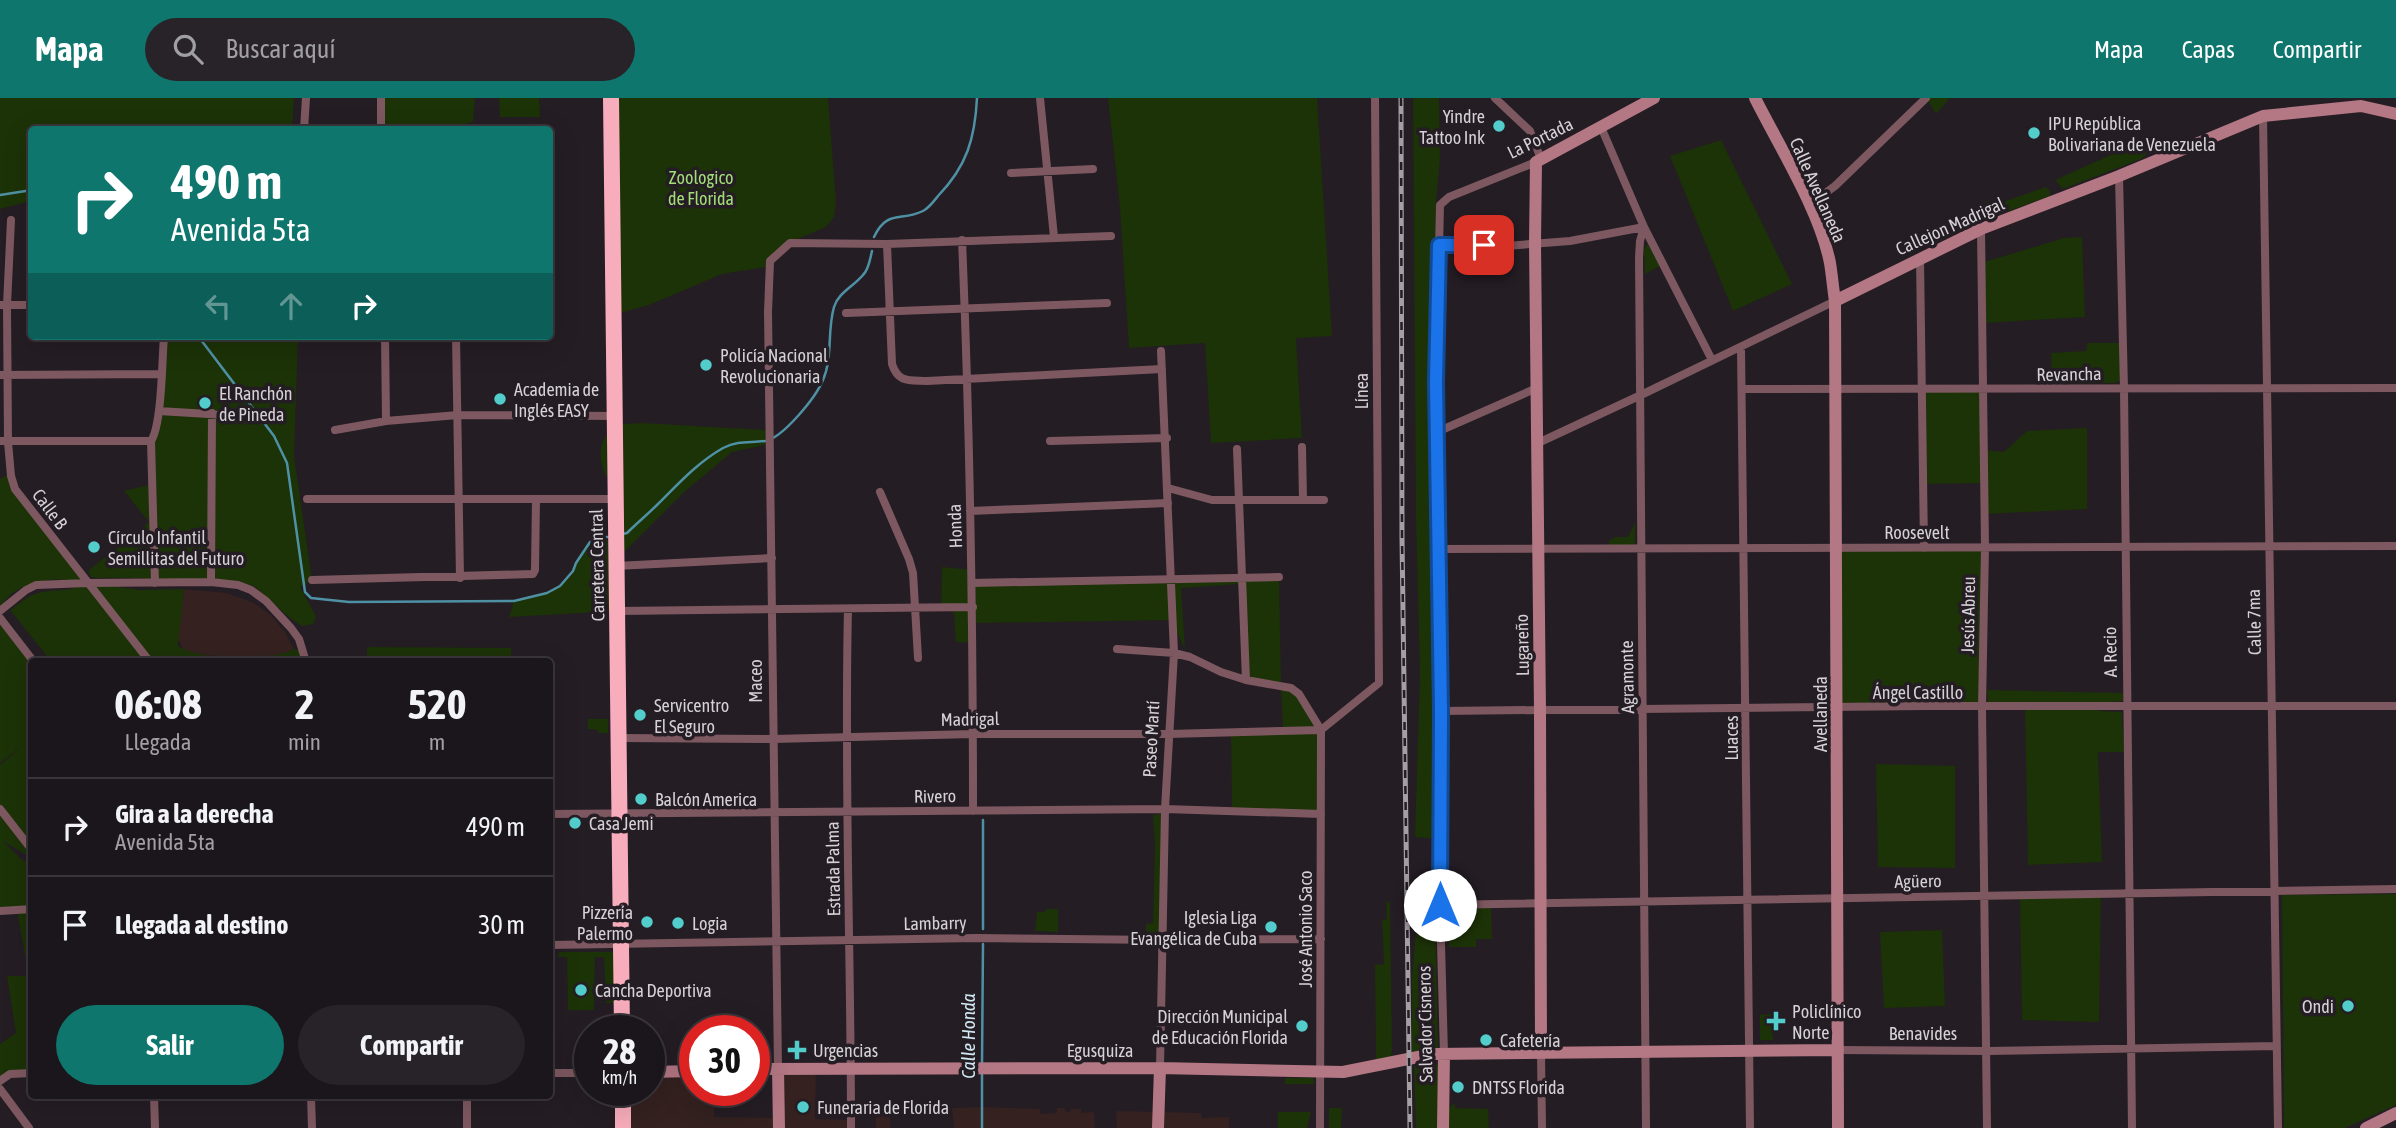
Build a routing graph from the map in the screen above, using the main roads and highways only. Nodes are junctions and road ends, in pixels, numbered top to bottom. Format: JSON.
{"nodes":[{"id":1,"x":611,"y":98,"type":"edge"},
{"id":2,"x":622,"y":1015,"type":"edge"},
{"id":3,"x":623,"y":1106,"type":"edge"},
{"id":4,"x":623,"y":1128,"type":"edge"}],
"edges":[{"from":1,"to":2,"type":"highway","name":"Carretera Central"},
{"from":3,"to":4,"type":"highway"}]}
